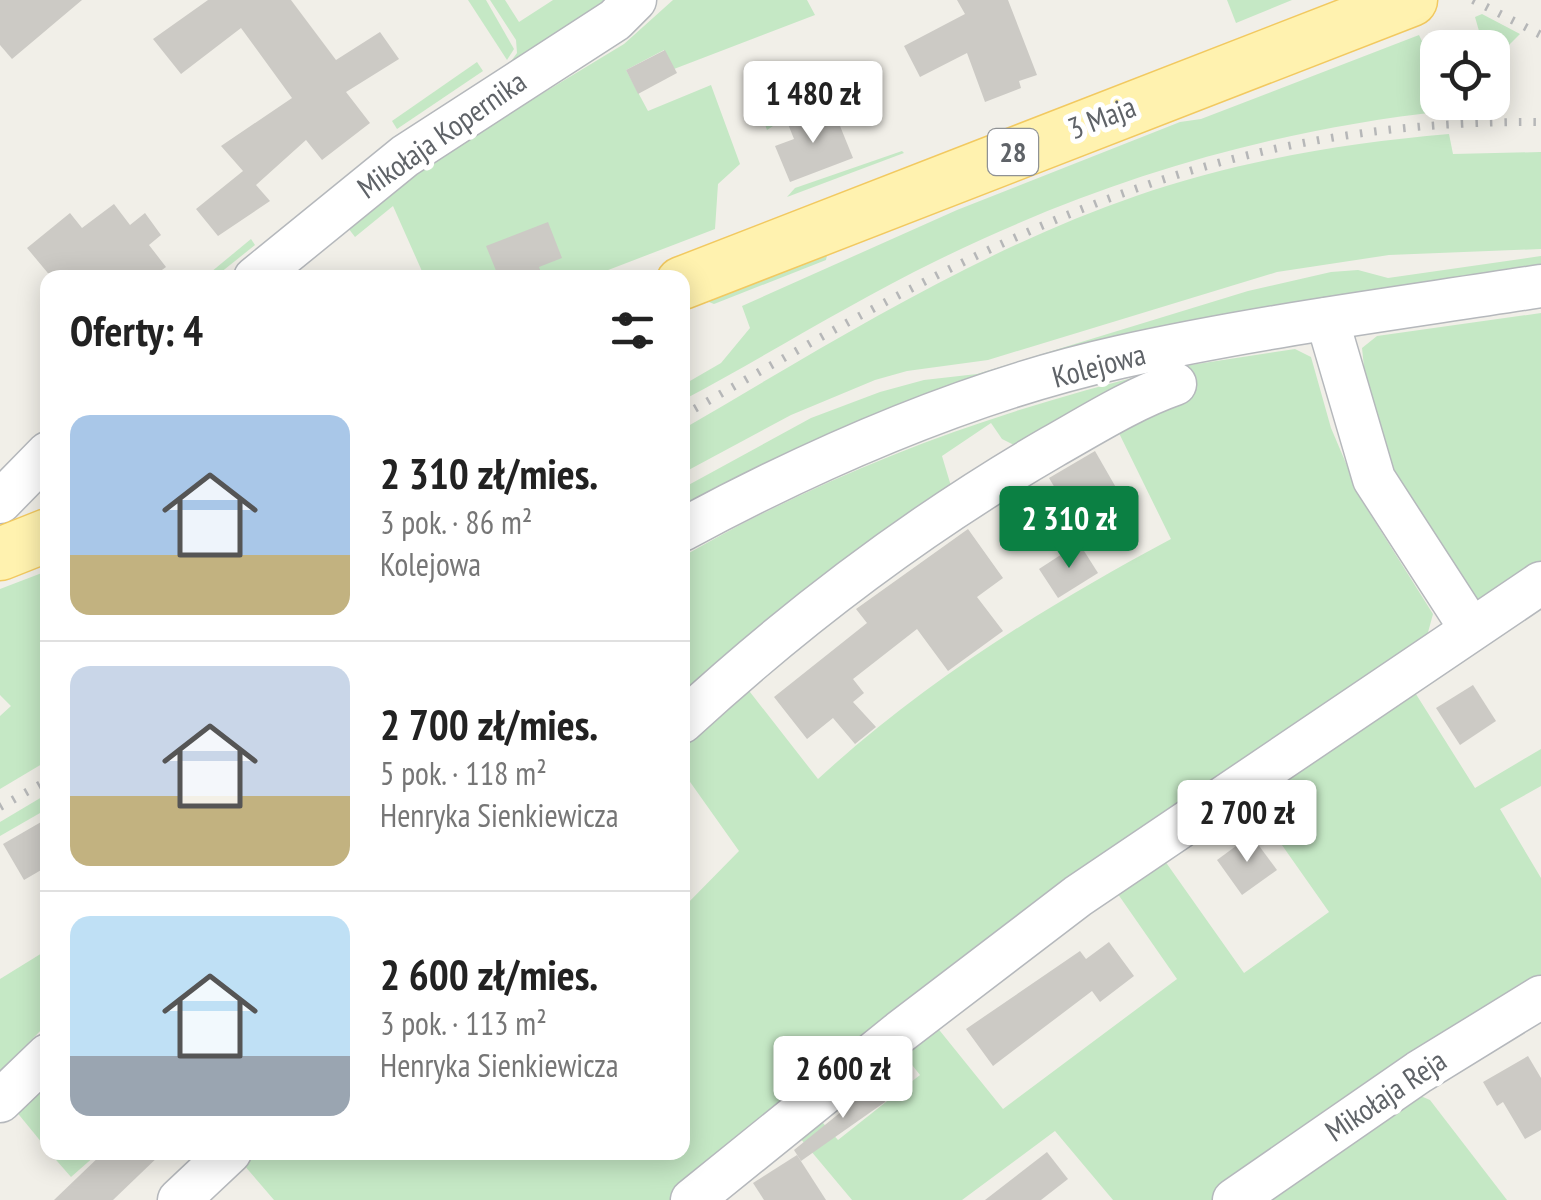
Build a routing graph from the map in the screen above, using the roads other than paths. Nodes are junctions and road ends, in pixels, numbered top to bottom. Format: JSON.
{"nodes":[{"id":1,"x":635,"y":0,"type":"edge"},
{"id":2,"x":1411,"y":0,"type":"edge"},
{"id":3,"x":265,"y":270,"type":"edge"},
{"id":4,"x":690,"y":280,"type":"edge"},
{"id":5,"x":1541,"y":286,"type":"edge"},
{"id":6,"x":1326,"y":319,"type":"junction"},
{"id":7,"x":1175,"y":384,"type":"dead end"},
{"id":8,"x":40,"y":471,"type":"edge"},
{"id":9,"x":690,"y":526,"type":"edge"},
{"id":10,"x":10,"y":537,"type":"edge"},
{"id":11,"x":1541,"y":583,"type":"edge"},
{"id":12,"x":1471,"y":629,"type":"junction"},
{"id":13,"x":690,"y":715,"type":"edge"},
{"id":14,"x":1541,"y":997,"type":"edge"},
{"id":15,"x":40,"y":1062,"type":"edge"},
{"id":16,"x":0,"y":1101,"type":"edge"},
{"id":17,"x":222,"y":1160,"type":"edge"},
{"id":18,"x":179,"y":1200,"type":"edge"},
{"id":19,"x":692,"y":1200,"type":"edge"},
{"id":20,"x":1234,"y":1200,"type":"edge"}],
"edges":[{"from":1,"to":3,"type":"street","name":"Mikołaja Kopernika"},
{"from":2,"to":4,"type":"main road","name":"3 Maja","number":"28"},
{"from":5,"to":6,"type":"street","name":"Kolejowa"},
{"from":6,"to":9,"type":"street","name":"Kolejowa"},
{"from":6,"to":12,"type":"street"},
{"from":7,"to":13,"type":"street","name":"Kolejowa"},
{"from":8,"to":10,"type":"street"},
{"from":11,"to":12,"type":"street"},
{"from":12,"to":19,"type":"street"},
{"from":14,"to":20,"type":"street","name":"Mikołaja Reja"},
{"from":15,"to":16,"type":"street"},
{"from":17,"to":18,"type":"street"}]}
